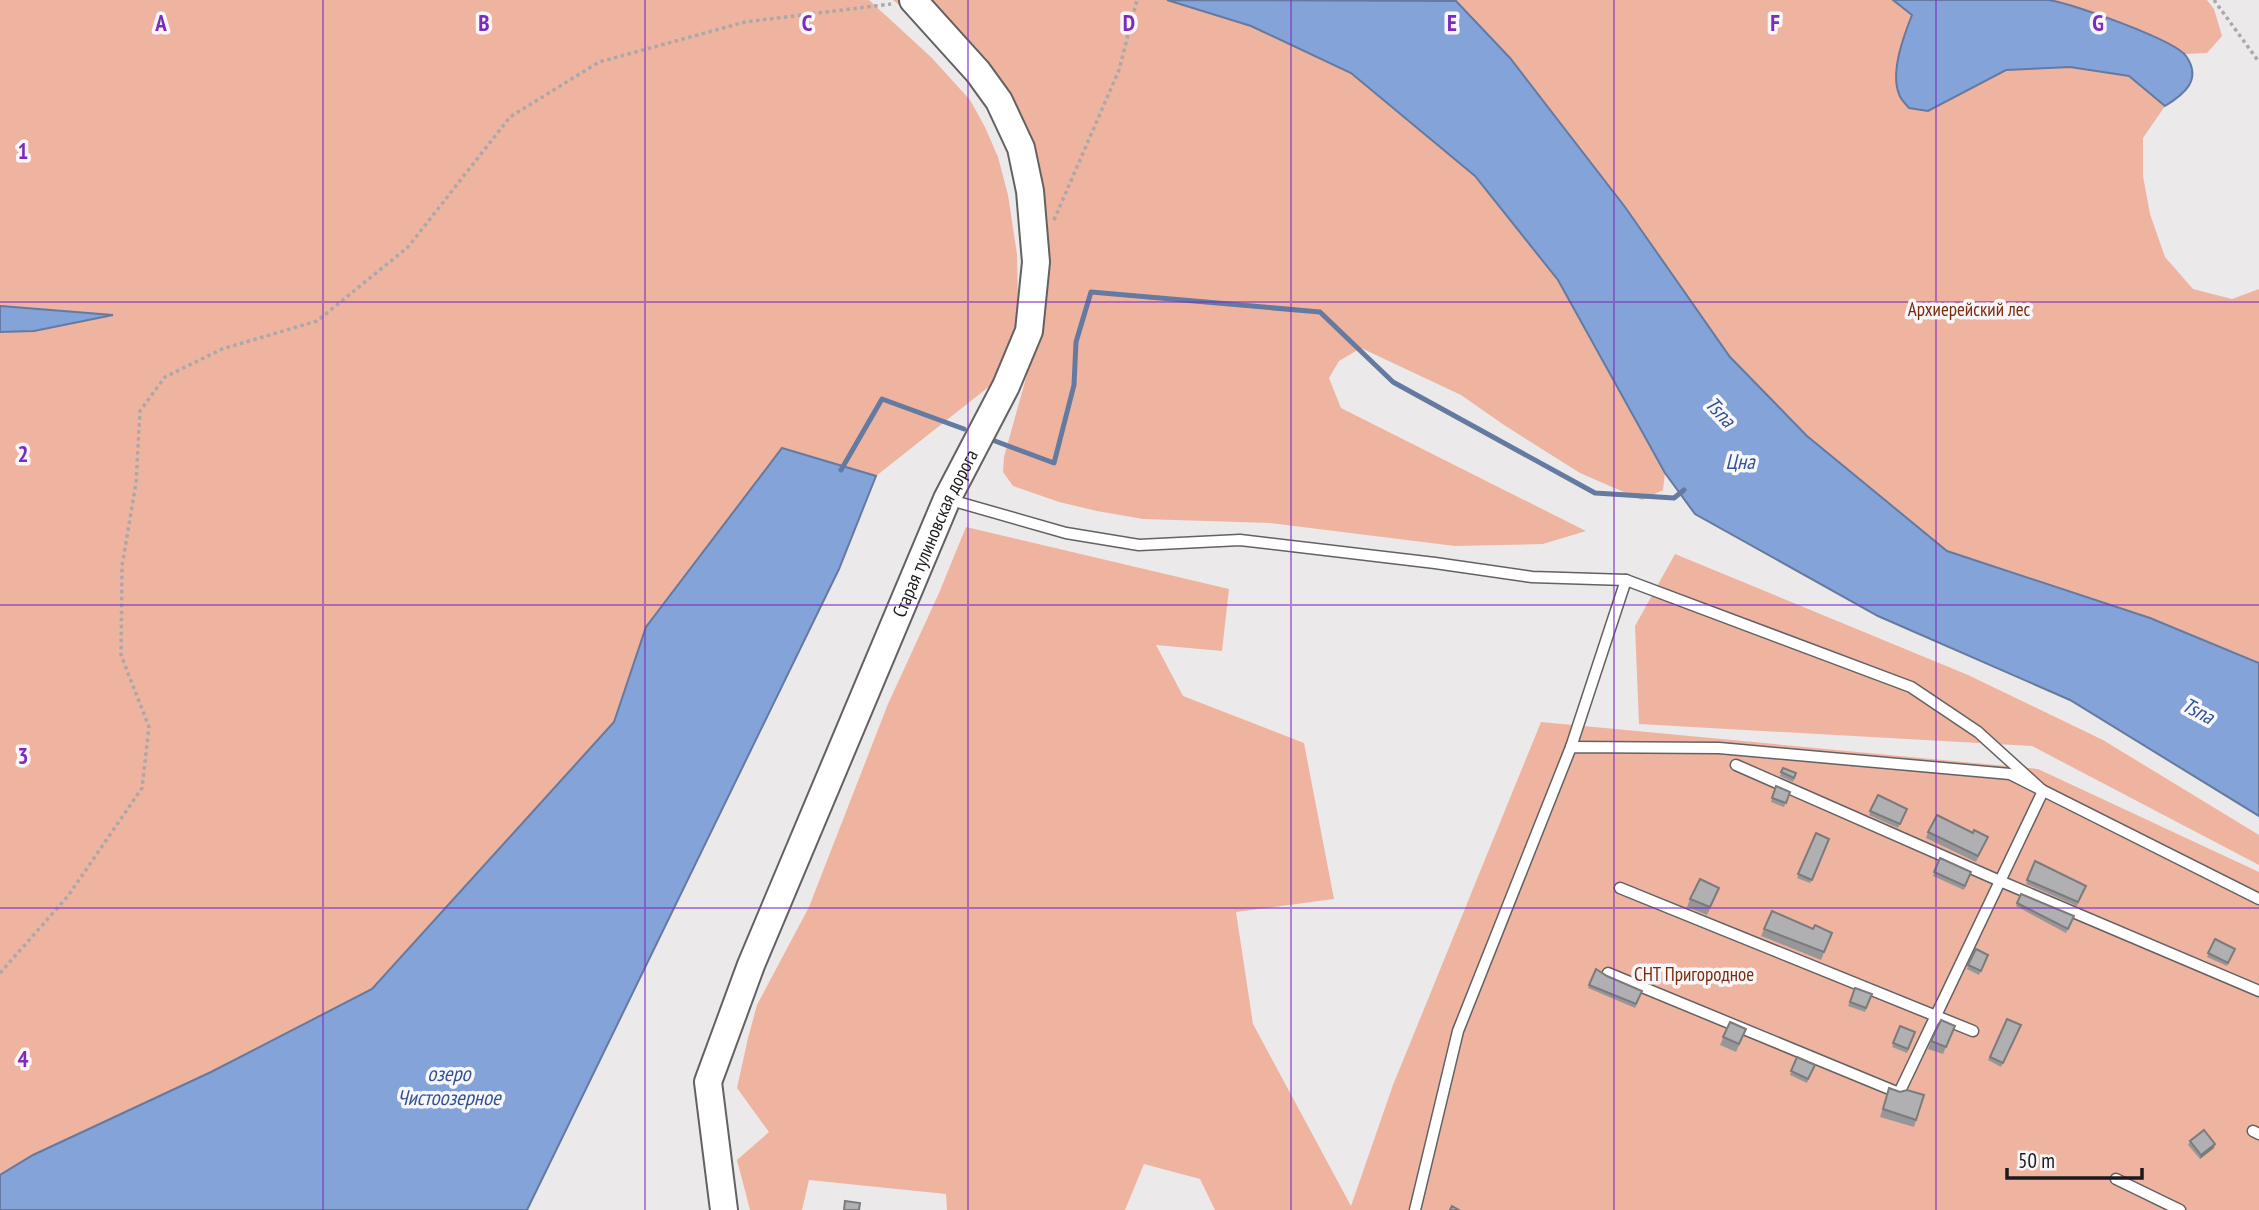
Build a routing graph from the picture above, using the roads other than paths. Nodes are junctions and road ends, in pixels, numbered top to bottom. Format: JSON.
{"nodes":[{"id":1,"x":914,"y":1,"type":"edge"},
{"id":2,"x":947,"y":499,"type":"junction"},
{"id":3,"x":1626,"y":580,"type":"junction"},
{"id":4,"x":1571,"y":747,"type":"junction"},
{"id":5,"x":1736,"y":765,"type":"dead end"},
{"id":6,"x":2043,"y":791,"type":"junction"},
{"id":7,"x":2000,"y":881,"type":"junction"},
{"id":8,"x":1620,"y":888,"type":"dead end"},
{"id":9,"x":2259,"y":899,"type":"edge"},
{"id":10,"x":1608,"y":973,"type":"edge"},
{"id":11,"x":2259,"y":991,"type":"edge"},
{"id":12,"x":1935,"y":1017,"type":"junction"},
{"id":13,"x":1973,"y":1031,"type":"dead end"},
{"id":14,"x":2116,"y":1179,"type":"dead end"},
{"id":15,"x":724,"y":1210,"type":"edge"},
{"id":16,"x":1415,"y":1210,"type":"edge"},
{"id":17,"x":2180,"y":1210,"type":"edge"}],
"edges":[{"from":1,"to":2,"type":"street","name":"Старая тулиновская дорога"},
{"from":2,"to":3,"type":"lane"},
{"from":2,"to":15,"type":"street","name":"Старая тулиновская дорога"},
{"from":3,"to":4,"type":"lane"},
{"from":3,"to":6,"type":"lane"},
{"from":4,"to":6,"type":"lane"},
{"from":4,"to":16,"type":"lane"},
{"from":5,"to":7,"type":"lane"},
{"from":6,"to":7,"type":"lane"},
{"from":6,"to":9,"type":"lane"},
{"from":7,"to":11,"type":"lane"},
{"from":7,"to":12,"type":"lane"},
{"from":8,"to":12,"type":"lane"},
{"from":10,"to":12,"type":"lane"},
{"from":12,"to":13,"type":"lane"},
{"from":14,"to":17,"type":"lane"}]}
